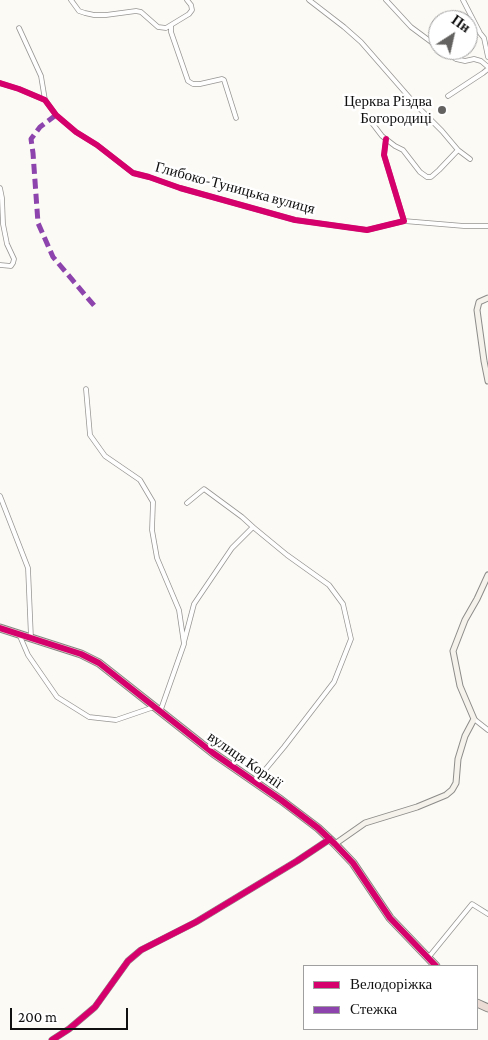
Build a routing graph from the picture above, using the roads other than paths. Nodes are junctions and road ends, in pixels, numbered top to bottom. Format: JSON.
{"nodes":[{"id":1,"x":71,"y":0,"type":"edge"},
{"id":2,"x":187,"y":0,"type":"edge"},
{"id":3,"x":308,"y":0,"type":"edge"},
{"id":4,"x":386,"y":0,"type":"edge"},
{"id":5,"x":463,"y":0,"type":"edge"},
{"id":6,"x":171,"y":26,"type":"junction"},
{"id":7,"x":19,"y":28,"type":"dead end"},
{"id":8,"x":428,"y":40,"type":"edge"},
{"id":9,"x":488,"y":57,"type":"edge"},
{"id":10,"x":460,"y":60,"type":"edge"},
{"id":11,"x":474,"y":60,"type":"edge"},
{"id":12,"x":474,"y":60,"type":"edge"},
{"id":13,"x":488,"y":68,"type":"edge"},
{"id":14,"x":0,"y":83,"type":"edge"},
{"id":15,"x":448,"y":96,"type":"dead end"},
{"id":16,"x":45,"y":100,"type":"junction"},
{"id":17,"x":236,"y":118,"type":"dead end"},
{"id":18,"x":369,"y":119,"type":"dead end"},
{"id":19,"x":386,"y":139,"type":"junction"},
{"id":20,"x":458,"y":150,"type":"junction"},
{"id":21,"x":470,"y":159,"type":"dead end"},
{"id":22,"x":0,"y":188,"type":"edge"},
{"id":23,"x":404,"y":221,"type":"junction"},
{"id":24,"x":488,"y":226,"type":"edge"},
{"id":25,"x":0,"y":265,"type":"edge"},
{"id":26,"x":488,"y":298,"type":"edge"},
{"id":27,"x":488,"y":381,"type":"edge"},
{"id":28,"x":86,"y":389,"type":"dead end"},
{"id":29,"x":0,"y":496,"type":"edge"},
{"id":30,"x":187,"y":503,"type":"dead end"},
{"id":31,"x":253,"y":527,"type":"junction"},
{"id":32,"x":488,"y":574,"type":"edge"},
{"id":33,"x":0,"y":628,"type":"edge"},
{"id":34,"x":19,"y":634,"type":"junction"},
{"id":35,"x":31,"y":638,"type":"junction"},
{"id":36,"x":184,"y":644,"type":"junction"},
{"id":37,"x":157,"y":709,"type":"junction"},
{"id":38,"x":474,"y":719,"type":"junction"},
{"id":39,"x":488,"y":730,"type":"edge"},
{"id":40,"x":255,"y":782,"type":"junction"},
{"id":41,"x":332,"y":841,"type":"junction"},
{"id":42,"x":488,"y":914,"type":"edge"},
{"id":43,"x":428,"y":958,"type":"junction"},
{"id":44,"x":435,"y":965,"type":"edge"},
{"id":45,"x":52,"y":1040,"type":"edge"}],
"edges":[{"from":1,"to":6,"type":"street"},
{"from":2,"to":6,"type":"street"},
{"from":3,"to":20,"type":"street"},
{"from":4,"to":8,"type":"street"},
{"from":5,"to":9,"type":"street"},
{"from":6,"to":17,"type":"street"},
{"from":7,"to":16,"type":"street"},
{"from":10,"to":11,"type":"street"},
{"from":12,"to":13,"type":"street"},
{"from":13,"to":15,"type":"street"},
{"from":14,"to":16,"type":"street"},
{"from":16,"to":23,"type":"street","name":"Глибоко-Туницька вулиця"},
{"from":18,"to":19,"type":"street"},
{"from":19,"to":20,"type":"street"},
{"from":19,"to":23,"type":"street"},
{"from":20,"to":21,"type":"street"},
{"from":22,"to":25,"type":"street"},
{"from":23,"to":24,"type":"street","name":"Глибоко-Туницька вулиця"},
{"from":26,"to":27,"type":"street"},
{"from":28,"to":36,"type":"street"},
{"from":29,"to":35,"type":"street"},
{"from":30,"to":31,"type":"street"},
{"from":31,"to":36,"type":"street"},
{"from":31,"to":40,"type":"street"},
{"from":32,"to":38,"type":"street"},
{"from":33,"to":34,"type":"highway","name":"вулиця Корнії"},
{"from":34,"to":35,"type":"highway","name":"вулиця Корнії"},
{"from":34,"to":37,"type":"street"},
{"from":35,"to":37,"type":"highway","name":"вулиця Корнії"},
{"from":36,"to":37,"type":"street"},
{"from":37,"to":40,"type":"highway","name":"вулиця Корнії"},
{"from":38,"to":39,"type":"street"},
{"from":38,"to":41,"type":"street"},
{"from":40,"to":41,"type":"highway","name":"вулиця Корнії"},
{"from":41,"to":43,"type":"highway","name":"вулиця Корнії"},
{"from":41,"to":45,"type":"street"},
{"from":42,"to":43,"type":"street"},
{"from":43,"to":44,"type":"highway","name":"вулиця Корнії"}]}
